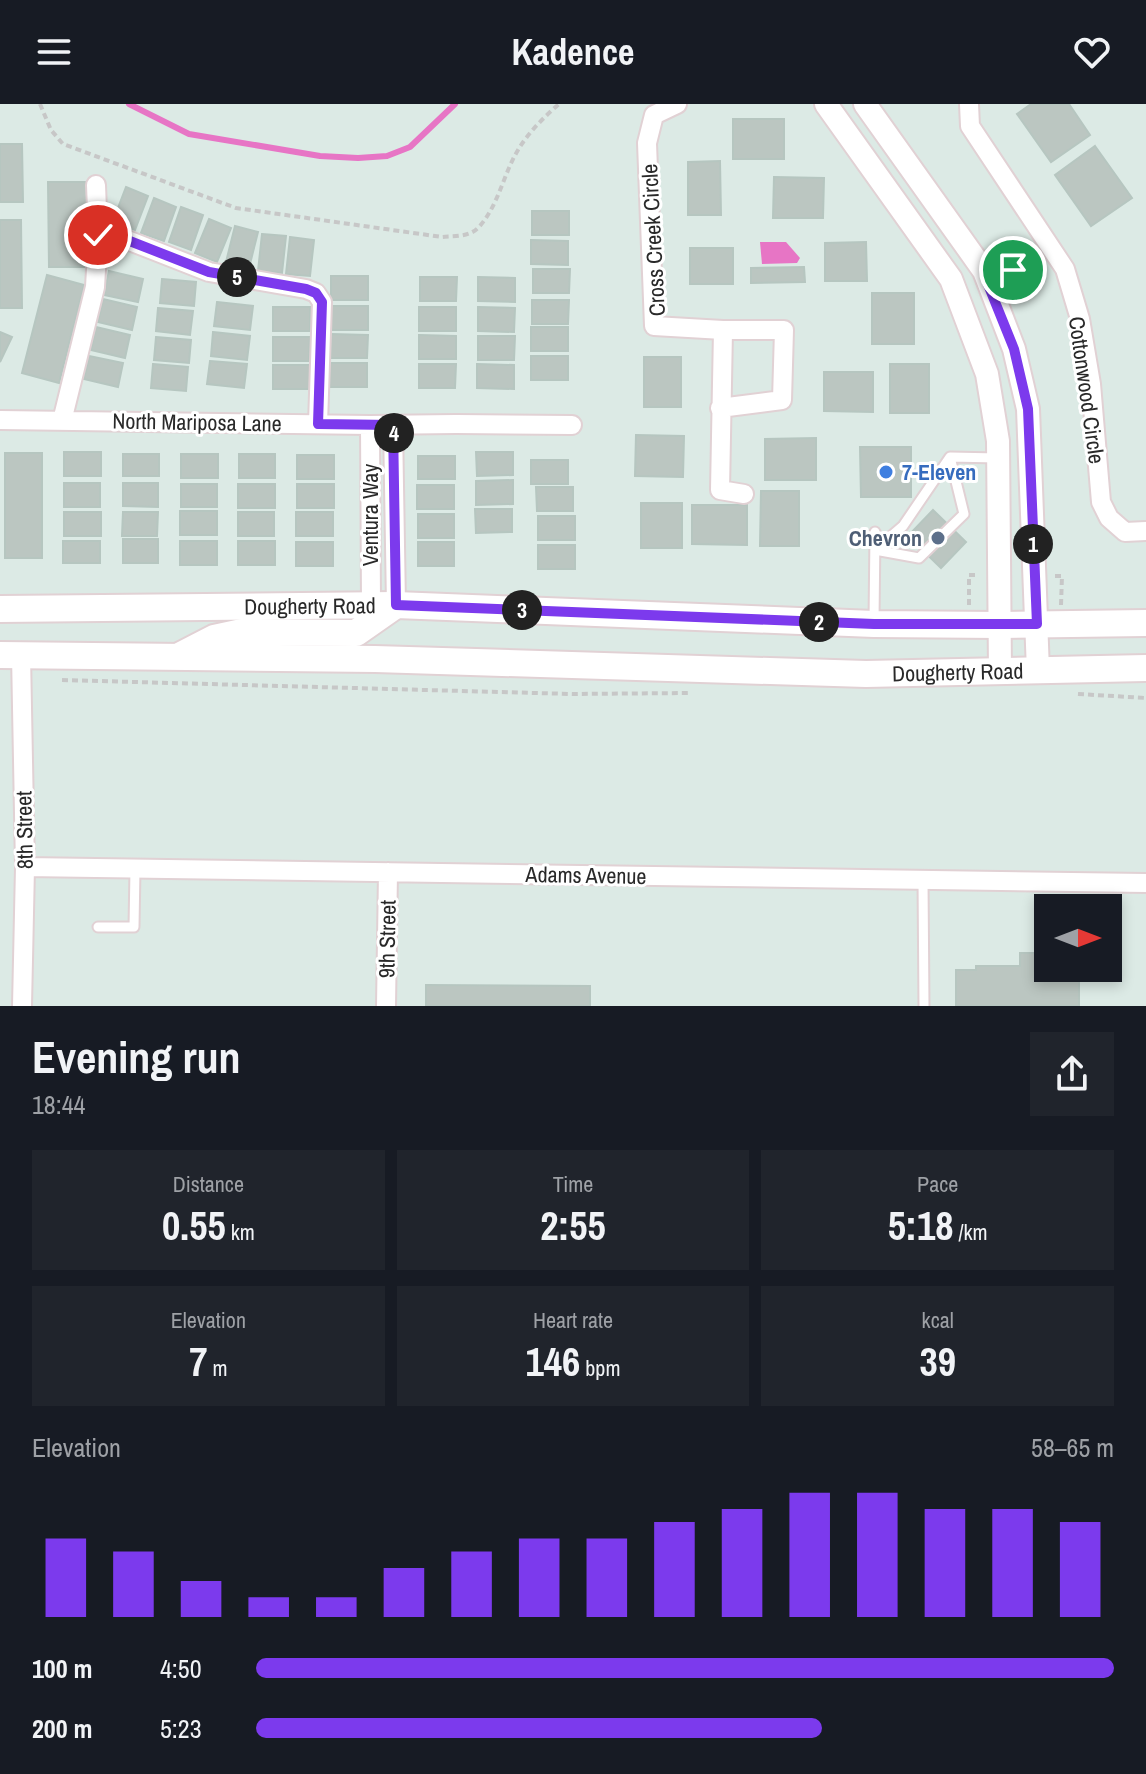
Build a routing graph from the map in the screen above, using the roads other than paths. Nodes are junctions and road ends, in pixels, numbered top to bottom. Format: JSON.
{"nodes":[{"id":1,"x":677,"y":104,"type":"edge"},
{"id":2,"x":826,"y":104,"type":"edge"},
{"id":3,"x":865,"y":104,"type":"edge"},
{"id":4,"x":969,"y":104,"type":"edge"},
{"id":5,"x":96,"y":185,"type":"dead end"},
{"id":6,"x":98,"y":235,"type":"junction"},
{"id":7,"x":723,"y":330,"type":"junction"},
{"id":8,"x":720,"y":408,"type":"junction"},
{"id":9,"x":0,"y":420,"type":"edge"},
{"id":10,"x":62,"y":421,"type":"junction"},
{"id":11,"x":318,"y":424,"type":"junction"},
{"id":12,"x":370,"y":425,"type":"junction"},
{"id":13,"x":393,"y":425,"type":"junction"},
{"id":14,"x":572,"y":425,"type":"dead end"},
{"id":15,"x":950,"y":457,"type":"junction"},
{"id":16,"x":998,"y":458,"type":"junction"},
{"id":17,"x":744,"y":494,"type":"dead end"},
{"id":18,"x":1146,"y":531,"type":"edge"},
{"id":19,"x":875,"y":532,"type":"dead end"},
{"id":20,"x":875,"y":550,"type":"junction"},
{"id":21,"x":383,"y":604,"type":"junction"},
{"id":22,"x":0,"y":609,"type":"edge"},
{"id":23,"x":1146,"y":623,"type":"edge"},
{"id":24,"x":874,"y":624,"type":"junction"},
{"id":25,"x":1037,"y":624,"type":"junction"},
{"id":26,"x":1000,"y":625,"type":"junction"},
{"id":27,"x":179,"y":656,"type":"junction"},
{"id":28,"x":14,"y":663,"type":"edge"},
{"id":29,"x":1146,"y":668,"type":"edge"},
{"id":30,"x":1000,"y":671,"type":"junction"},
{"id":31,"x":1038,"y":671,"type":"junction"},
{"id":32,"x":25,"y":867,"type":"junction"},
{"id":33,"x":135,"y":869,"type":"junction"},
{"id":34,"x":388,"y":872,"type":"junction"},
{"id":35,"x":923,"y":880,"type":"junction"},
{"id":36,"x":1146,"y":883,"type":"edge"},
{"id":37,"x":98,"y":927,"type":"dead end"},
{"id":38,"x":22,"y":1006,"type":"edge"},
{"id":39,"x":386,"y":1006,"type":"edge"},
{"id":40,"x":924,"y":1006,"type":"edge"}],
"edges":[{"from":1,"to":7,"type":"street","name":"Cross Creek Circle"},
{"from":2,"to":16,"type":"street"},
{"from":3,"to":25,"type":"street"},
{"from":4,"to":18,"type":"street","name":"Cottonwood Circle"},
{"from":5,"to":6,"type":"street"},
{"from":6,"to":10,"type":"street"},
{"from":6,"to":11,"type":"street"},
{"from":7,"to":8,"type":"street"},
{"from":7,"to":8,"type":"street","name":"Cross Creek Circle"},
{"from":8,"to":17,"type":"street"},
{"from":9,"to":10,"type":"street","name":"North Mariposa Lane"},
{"from":10,"to":11,"type":"street","name":"North Mariposa Lane"},
{"from":11,"to":12,"type":"street","name":"North Mariposa Lane"},
{"from":12,"to":13,"type":"street","name":"North Mariposa Lane"},
{"from":12,"to":21,"type":"street","name":"Ventura Way"},
{"from":13,"to":14,"type":"street","name":"North Mariposa Lane"},
{"from":13,"to":21,"type":"street","name":"Ventura Way"},
{"from":15,"to":16,"type":"lane"},
{"from":15,"to":20,"type":"lane"},
{"from":15,"to":20,"type":"lane"},
{"from":16,"to":26,"type":"street"},
{"from":19,"to":20,"type":"lane"},
{"from":20,"to":24,"type":"lane"},
{"from":21,"to":22,"type":"main road","name":"Dougherty Road"},
{"from":21,"to":24,"type":"main road","name":"Dougherty Road"},
{"from":21,"to":27,"type":"main road"},
{"from":23,"to":25,"type":"main road","name":"Dougherty Road"},
{"from":24,"to":26,"type":"main road","name":"Dougherty Road"},
{"from":25,"to":26,"type":"main road","name":"Dougherty Road"},
{"from":25,"to":31,"type":"street"},
{"from":26,"to":30,"type":"street"},
{"from":27,"to":28,"type":"main road","name":"Dougherty Road"},
{"from":27,"to":30,"type":"main road","name":"Dougherty Road"},
{"from":28,"to":32,"type":"street","name":"8th Street"},
{"from":29,"to":31,"type":"main road","name":"Dougherty Road"},
{"from":30,"to":31,"type":"main road","name":"Dougherty Road"},
{"from":32,"to":33,"type":"street","name":"Adams Avenue"},
{"from":32,"to":38,"type":"street","name":"8th Street"},
{"from":33,"to":34,"type":"street","name":"Adams Avenue"},
{"from":33,"to":37,"type":"lane"},
{"from":34,"to":35,"type":"street","name":"Adams Avenue"},
{"from":34,"to":39,"type":"street","name":"9th Street"},
{"from":35,"to":36,"type":"street","name":"Adams Avenue"},
{"from":35,"to":40,"type":"lane"}]}
